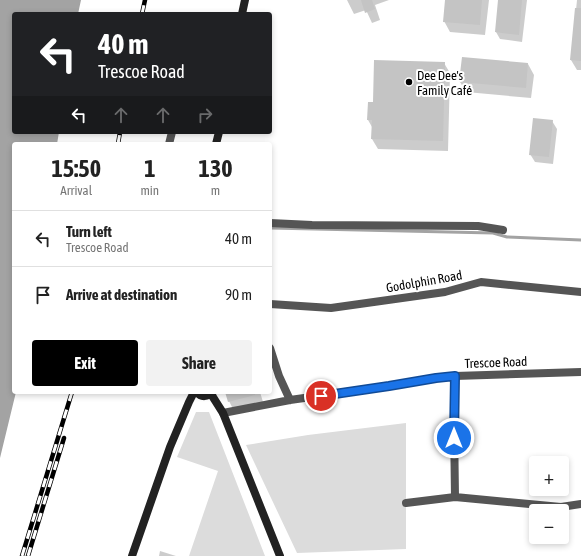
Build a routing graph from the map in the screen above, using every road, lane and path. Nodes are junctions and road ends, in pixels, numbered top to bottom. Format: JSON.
{"nodes":[{"id":1,"x":245,"y":0,"type":"edge"},
{"id":2,"x":242,"y":12,"type":"edge"},
{"id":3,"x":272,"y":223,"type":"edge"},
{"id":4,"x":503,"y":230,"type":"dead end"},
{"id":5,"x":581,"y":292,"type":"edge"},
{"id":6,"x":272,"y":304,"type":"edge"},
{"id":7,"x":272,"y":354,"type":"edge"},
{"id":8,"x":581,"y":372,"type":"edge"},
{"id":9,"x":455,"y":376,"type":"junction"},
{"id":10,"x":194,"y":394,"type":"edge"},
{"id":11,"x":198,"y":394,"type":"edge"},
{"id":12,"x":210,"y":394,"type":"edge"},
{"id":13,"x":213,"y":394,"type":"edge"},
{"id":14,"x":290,"y":400,"type":"junction"},
{"id":15,"x":223,"y":413,"type":"junction"},
{"id":16,"x":455,"y":497,"type":"junction"},
{"id":17,"x":406,"y":503,"type":"dead end"},
{"id":18,"x":581,"y":504,"type":"edge"},
{"id":19,"x":132,"y":556,"type":"edge"},
{"id":20,"x":280,"y":556,"type":"edge"}],
"edges":[{"from":1,"to":2,"type":"street"},
{"from":3,"to":4,"type":"street"},
{"from":5,"to":6,"type":"street","name":"Godolphin Road"},
{"from":7,"to":14,"type":"street"},
{"from":8,"to":9,"type":"street","name":"Trescoe Road"},
{"from":9,"to":14,"type":"street","name":"Trescoe Road"},
{"from":9,"to":16,"type":"street"},
{"from":10,"to":19,"type":"street"},
{"from":11,"to":12,"type":"street"},
{"from":13,"to":15,"type":"street"},
{"from":14,"to":15,"type":"street","name":"Trescoe Road"},
{"from":15,"to":20,"type":"street"},
{"from":16,"to":17,"type":"street"},
{"from":16,"to":18,"type":"street"}]}
